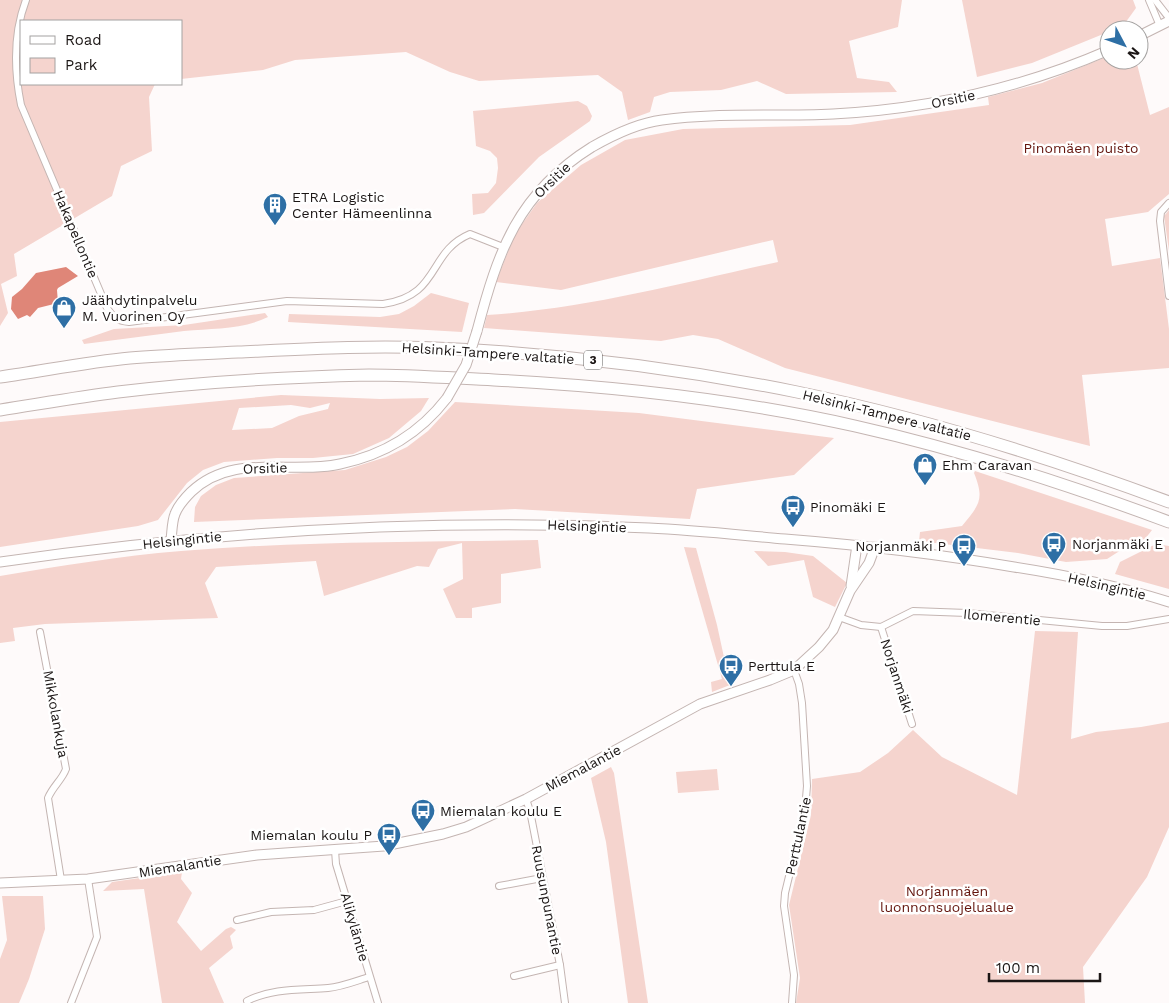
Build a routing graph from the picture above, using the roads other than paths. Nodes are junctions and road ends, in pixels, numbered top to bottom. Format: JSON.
{"nodes":[{"id":1,"x":26,"y":0,"type":"edge"},
{"id":2,"x":1149,"y":0,"type":"edge"},
{"id":3,"x":1155,"y":0,"type":"edge"},
{"id":4,"x":1169,"y":20,"type":"edge"},
{"id":5,"x":1160,"y":26,"type":"junction"},
{"id":6,"x":1149,"y":31,"type":"edge"},
{"id":7,"x":1099,"y":54,"type":"edge"},
{"id":8,"x":1169,"y":203,"type":"edge"},
{"id":9,"x":503,"y":247,"type":"junction"},
{"id":10,"x":1169,"y":296,"type":"edge"},
{"id":11,"x":0,"y":377,"type":"edge"},
{"id":12,"x":0,"y":410,"type":"edge"},
{"id":13,"x":1169,"y":502,"type":"edge"},
{"id":14,"x":1169,"y":522,"type":"edge"},
{"id":15,"x":171,"y":540,"type":"junction"},
{"id":16,"x":857,"y":545,"type":"junction"},
{"id":17,"x":875,"y":548,"type":"junction"},
{"id":18,"x":0,"y":562,"type":"edge"},
{"id":19,"x":850,"y":592,"type":"junction"},
{"id":20,"x":1169,"y":602,"type":"edge"},
{"id":21,"x":839,"y":617,"type":"junction"},
{"id":22,"x":1169,"y":619,"type":"edge"},
{"id":23,"x":881,"y":628,"type":"junction"},
{"id":24,"x":40,"y":632,"type":"dead end"},
{"id":25,"x":794,"y":670,"type":"junction"},
{"id":26,"x":912,"y":724,"type":"dead end"},
{"id":27,"x":526,"y":799,"type":"junction"},
{"id":28,"x":335,"y":850,"type":"junction"},
{"id":29,"x":542,"y":878,"type":"junction"},
{"id":30,"x":88,"y":879,"type":"junction"},
{"id":31,"x":61,"y":880,"type":"junction"},
{"id":32,"x":0,"y":883,"type":"edge"},
{"id":33,"x":499,"y":886,"type":"dead end"},
{"id":34,"x":347,"y":901,"type":"junction"},
{"id":35,"x":237,"y":920,"type":"dead end"},
{"id":36,"x":560,"y":965,"type":"junction"},
{"id":37,"x":514,"y":976,"type":"dead end"},
{"id":38,"x":369,"y":977,"type":"junction"},
{"id":39,"x":246,"y":1001,"type":"dead end"},
{"id":40,"x":71,"y":1003,"type":"edge"},
{"id":41,"x":378,"y":1003,"type":"edge"},
{"id":42,"x":565,"y":1003,"type":"edge"},
{"id":43,"x":792,"y":1003,"type":"edge"}],
"edges":[{"from":1,"to":9,"type":"street","name":"Hakapellontie"},
{"from":2,"to":5,"type":"street"},
{"from":3,"to":4,"type":"street"},
{"from":4,"to":5,"type":"main road"},
{"from":5,"to":6,"type":"main road"},
{"from":7,"to":9,"type":"main road","name":"Orsitie"},
{"from":8,"to":10,"type":"street"},
{"from":9,"to":15,"type":"main road","name":"Orsitie","bridge":true},
{"from":11,"to":13,"type":"highway","name":"Helsinki-Tampere valtatie","number":"3"},
{"from":12,"to":14,"type":"highway","name":"Helsinki-Tampere valtatie","number":"3"},
{"from":15,"to":16,"type":"main road","name":"Helsingintie"},
{"from":15,"to":18,"type":"main road","name":"Helsingintie"},
{"from":16,"to":17,"type":"main road","name":"Helsingintie"},
{"from":16,"to":19,"type":"main road","name":"Miemalantie"},
{"from":17,"to":19,"type":"main road","name":"Miemalantie"},
{"from":17,"to":20,"type":"main road","name":"Helsingintie"},
{"from":19,"to":21,"type":"main road","name":"Miemalantie"},
{"from":21,"to":23,"type":"street"},
{"from":21,"to":25,"type":"main road","name":"Miemalantie"},
{"from":22,"to":23,"type":"street","name":"Ilomerentie"},
{"from":23,"to":26,"type":"street","name":"Norjanmäki"},
{"from":24,"to":31,"type":"street","name":"Mikkolankuja"},
{"from":25,"to":27,"type":"main road","name":"Miemalantie"},
{"from":25,"to":43,"type":"street","name":"Perttulantie"},
{"from":27,"to":28,"type":"main road","name":"Miemalantie"},
{"from":27,"to":29,"type":"street","name":"Ruusunpunantie"},
{"from":28,"to":30,"type":"main road","name":"Miemalantie"},
{"from":28,"to":34,"type":"street","name":"Alikyläntie"},
{"from":29,"to":33,"type":"street"},
{"from":29,"to":36,"type":"street","name":"Ruusunpunantie"},
{"from":30,"to":31,"type":"main road","name":"Miemalantie"},
{"from":30,"to":40,"type":"street"},
{"from":31,"to":32,"type":"main road","name":"Miemalantie"},
{"from":34,"to":35,"type":"street"},
{"from":34,"to":38,"type":"street","name":"Alikyläntie"},
{"from":36,"to":37,"type":"street"},
{"from":36,"to":42,"type":"street","name":"Ruusunpunantie"},
{"from":38,"to":39,"type":"street"},
{"from":38,"to":41,"type":"street","name":"Alikyläntie"}]}
